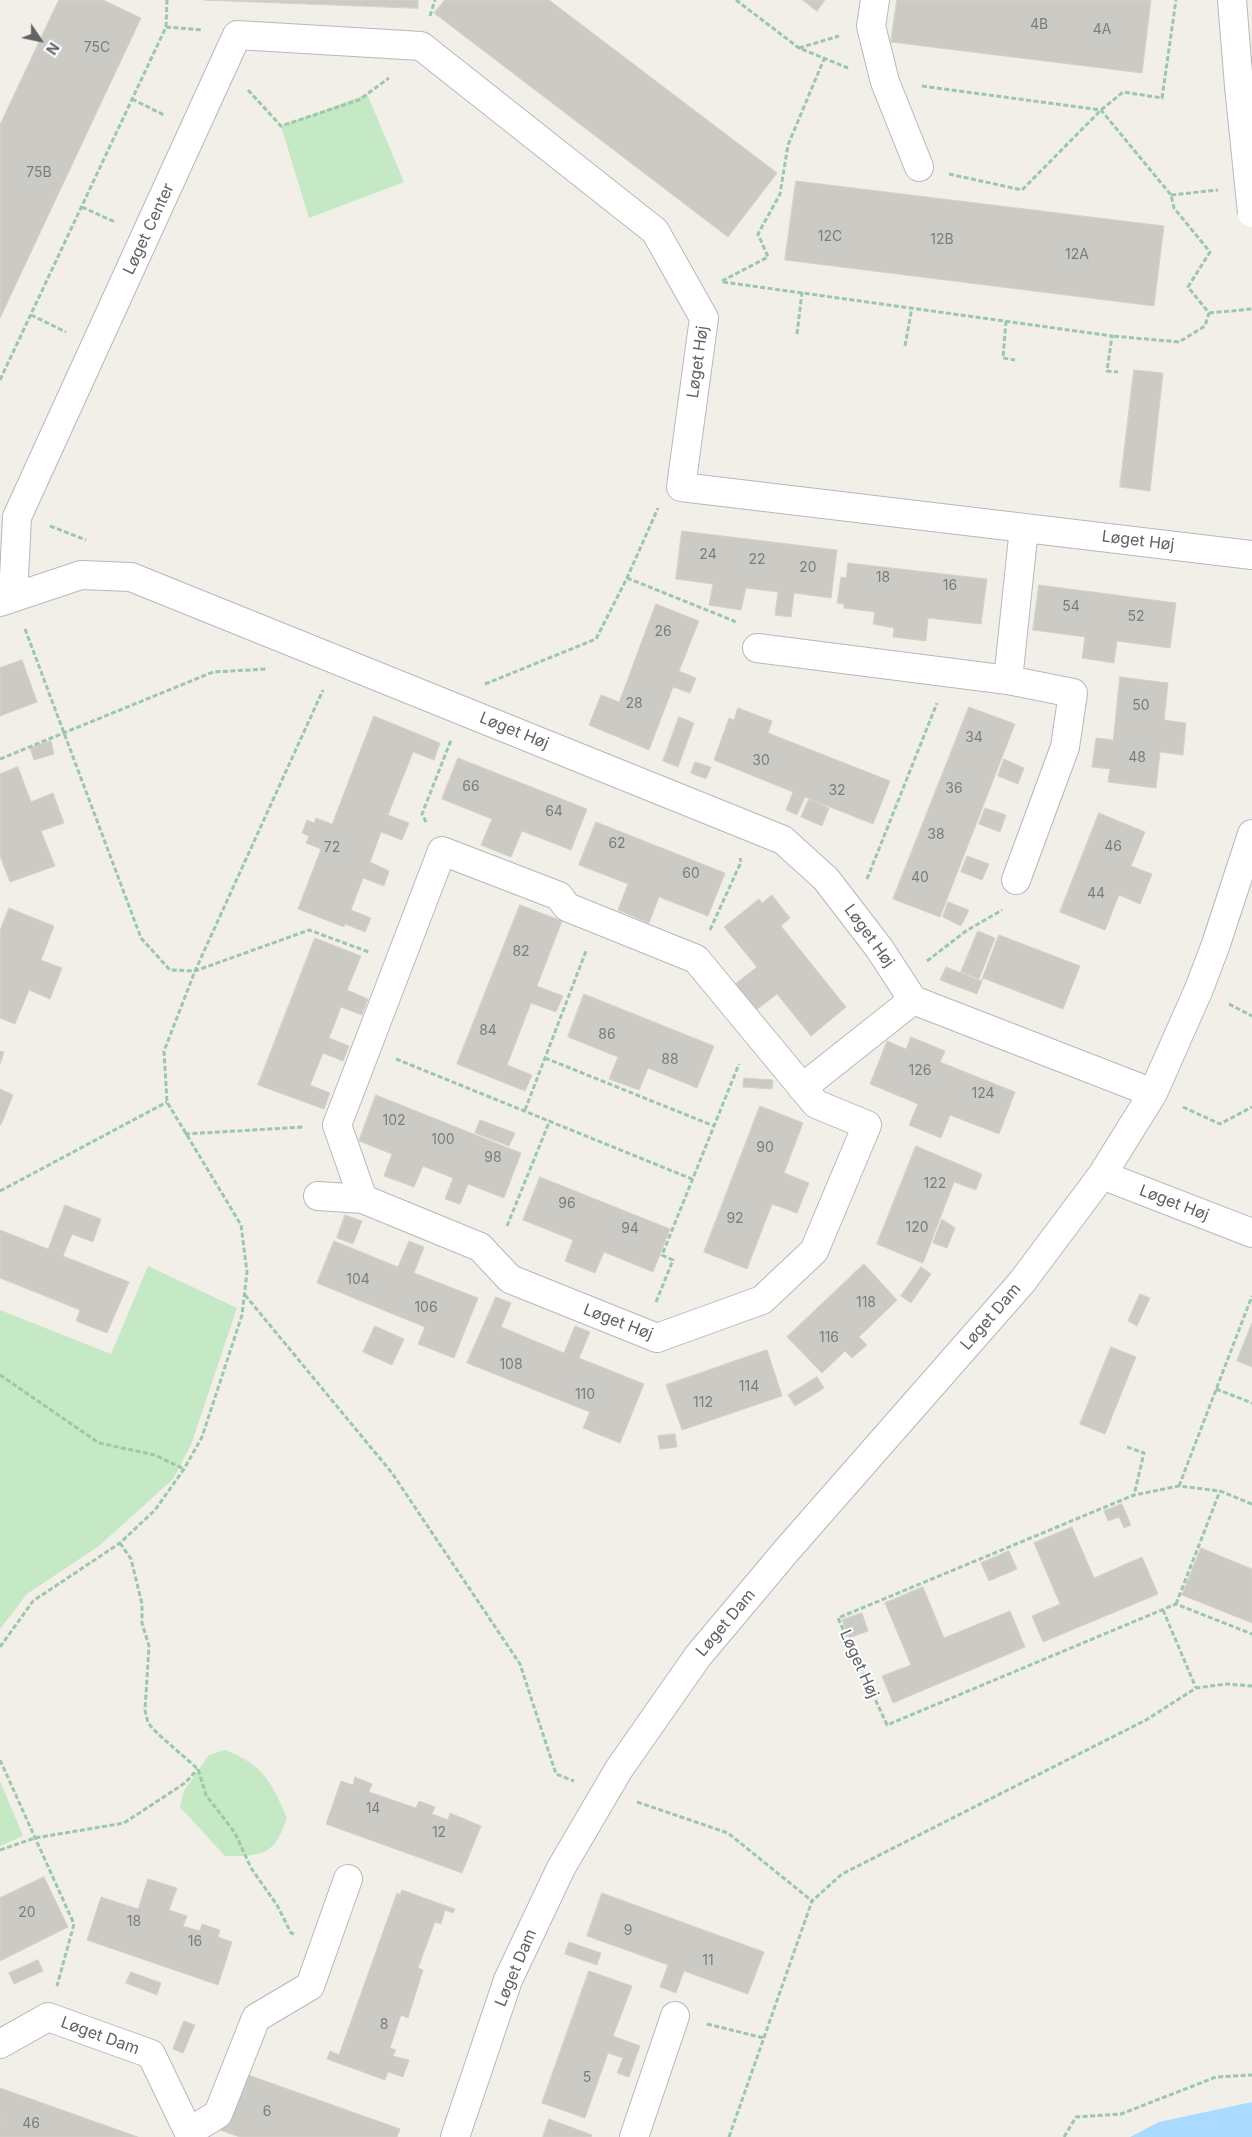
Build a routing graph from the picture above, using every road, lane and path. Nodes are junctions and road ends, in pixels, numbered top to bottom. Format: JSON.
{"nodes":[{"id":1,"x":167,"y":0,"type":"edge"},
{"id":2,"x":1176,"y":0,"type":"edge"},
{"id":3,"x":1232,"y":0,"type":"edge"},
{"id":4,"x":873,"y":13,"type":"edge"},
{"id":5,"x":166,"y":27,"type":"junction"},
{"id":6,"x":237,"y":35,"type":"junction"},
{"id":7,"x":799,"y":48,"type":"dead end"},
{"id":8,"x":424,"y":49,"type":"junction"},
{"id":9,"x":824,"y":59,"type":"dead end"},
{"id":10,"x":224,"y":64,"type":"junction"},
{"id":11,"x":1101,"y":110,"type":"junction"},
{"id":12,"x":919,"y":167,"type":"joint"},
{"id":13,"x":1225,"y":189,"type":"dead end"},
{"id":14,"x":1171,"y":195,"type":"junction"},
{"id":15,"x":1252,"y":213,"type":"edge"},
{"id":16,"x":802,"y":292,"type":"junction"},
{"id":17,"x":912,"y":307,"type":"junction"},
{"id":18,"x":1252,"y":309,"type":"edge"},
{"id":19,"x":1208,"y":313,"type":"junction"},
{"id":20,"x":31,"y":315,"type":"junction"},
{"id":21,"x":1006,"y":321,"type":"junction"},
{"id":22,"x":797,"y":334,"type":"dead end"},
{"id":23,"x":1112,"y":336,"type":"junction"},
{"id":24,"x":94,"y":345,"type":"junction"},
{"id":25,"x":905,"y":346,"type":"dead end"},
{"id":26,"x":1015,"y":360,"type":"dead end"},
{"id":27,"x":1118,"y":372,"type":"dead end"},
{"id":28,"x":0,"y":380,"type":"edge"},
{"id":29,"x":661,"y":502,"type":"dead end"},
{"id":30,"x":1024,"y":528,"type":"junction"},
{"id":31,"x":1252,"y":555,"type":"edge"},
{"id":32,"x":627,"y":578,"type":"junction"},
{"id":33,"x":7,"y":600,"type":"edge"},
{"id":34,"x":757,"y":648,"type":"joint"},
{"id":35,"x":336,"y":660,"type":"junction"},
{"id":36,"x":275,"y":668,"type":"dead end"},
{"id":37,"x":949,"y":673,"type":"junction"},
{"id":38,"x":1008,"y":680,"type":"junction"},
{"id":39,"x":462,"y":710,"type":"junction"},
{"id":40,"x":62,"y":732,"type":"junction"},
{"id":41,"x":0,"y":759,"type":"edge"},
{"id":42,"x":731,"y":819,"type":"junction"},
{"id":43,"x":1252,"y":834,"type":"edge"},
{"id":44,"x":442,"y":852,"type":"junction"},
{"id":45,"x":1016,"y":880,"type":"joint"},
{"id":46,"x":853,"y":914,"type":"junction"},
{"id":47,"x":598,"y":920,"type":"junction"},
{"id":48,"x":696,"y":959,"type":"junction"},
{"id":49,"x":399,"y":963,"type":"junction"},
{"id":50,"x":195,"y":971,"type":"junction"},
{"id":51,"x":907,"y":990,"type":"junction"},
{"id":52,"x":754,"y":1030,"type":"junction"},
{"id":53,"x":367,"y":1047,"type":"junction"},
{"id":54,"x":545,"y":1058,"type":"junction"},
{"id":55,"x":802,"y":1088,"type":"junction"},
{"id":56,"x":1153,"y":1093,"type":"junction"},
{"id":57,"x":167,"y":1102,"type":"junction"},
{"id":58,"x":1252,"y":1107,"type":"edge"},
{"id":59,"x":525,"y":1110,"type":"junction"},
{"id":60,"x":550,"y":1120,"type":"junction"},
{"id":61,"x":337,"y":1125,"type":"junction"},
{"id":62,"x":714,"y":1126,"type":"junction"},
{"id":63,"x":185,"y":1134,"type":"junction"},
{"id":64,"x":1102,"y":1175,"type":"junction"},
{"id":65,"x":692,"y":1179,"type":"junction"},
{"id":66,"x":0,"y":1191,"type":"edge"},
{"id":67,"x":318,"y":1196,"type":"dead end"},
{"id":68,"x":363,"y":1199,"type":"junction"},
{"id":69,"x":1252,"y":1233,"type":"edge"},
{"id":70,"x":493,"y":1261,"type":"junction"},
{"id":71,"x":244,"y":1295,"type":"junction"},
{"id":72,"x":1252,"y":1296,"type":"edge"},
{"id":73,"x":644,"y":1333,"type":"junction"},
{"id":74,"x":0,"y":1376,"type":"edge"},
{"id":75,"x":1216,"y":1389,"type":"junction"},
{"id":76,"x":1252,"y":1403,"type":"edge"},
{"id":77,"x":1126,"y":1447,"type":"dead end"},
{"id":78,"x":184,"y":1469,"type":"junction"},
{"id":79,"x":1178,"y":1486,"type":"junction"},
{"id":80,"x":1220,"y":1491,"type":"junction"},
{"id":81,"x":1134,"y":1495,"type":"junction"},
{"id":82,"x":1252,"y":1504,"type":"edge"},
{"id":83,"x":120,"y":1543,"type":"junction"},
{"id":84,"x":1176,"y":1604,"type":"junction"},
{"id":85,"x":1163,"y":1610,"type":"junction"},
{"id":86,"x":1252,"y":1634,"type":"edge"},
{"id":87,"x":0,"y":1647,"type":"edge"},
{"id":88,"x":1252,"y":1686,"type":"edge"},
{"id":89,"x":1196,"y":1688,"type":"junction"},
{"id":90,"x":0,"y":1760,"type":"edge"},
{"id":91,"x":198,"y":1769,"type":"junction"},
{"id":92,"x":605,"y":1792,"type":"junction"},
{"id":93,"x":35,"y":1838,"type":"junction"},
{"id":94,"x":0,"y":1850,"type":"edge"},
{"id":95,"x":348,"y":1879,"type":"dead end"},
{"id":96,"x":812,"y":1901,"type":"junction"},
{"id":97,"x":324,"y":1946,"type":"junction"},
{"id":98,"x":675,"y":2016,"type":"joint"},
{"id":99,"x":48,"y":2017,"type":"junction"},
{"id":100,"x":764,"y":2038,"type":"junction"},
{"id":101,"x":0,"y":2044,"type":"edge"},
{"id":102,"x":1252,"y":2075,"type":"edge"},
{"id":103,"x":190,"y":2134,"type":"edge"},
{"id":104,"x":454,"y":2137,"type":"edge"},
{"id":105,"x":634,"y":2137,"type":"edge"},
{"id":106,"x":729,"y":2137,"type":"edge"},
{"id":107,"x":1064,"y":2137,"type":"edge"}],
"edges":[{"from":1,"to":5,"type":"path"},
{"from":2,"to":11,"type":"path"},
{"from":3,"to":15,"type":"street","bridge":true},
{"from":4,"to":7,"type":"path"},
{"from":4,"to":12,"type":"street"},
{"from":5,"to":6,"type":"path"},
{"from":5,"to":20,"type":"path"},
{"from":6,"to":8,"type":"street"},
{"from":6,"to":10,"type":"street","name":"Løget Center"},
{"from":8,"to":10,"type":"path"},
{"from":8,"to":30,"type":"street","name":"Løget Høj"},
{"from":9,"to":16,"type":"path"},
{"from":10,"to":24,"type":"street","name":"Løget Center"},
{"from":11,"to":12,"type":"path"},
{"from":11,"to":14,"type":"path"},
{"from":13,"to":14,"type":"path"},
{"from":14,"to":19,"type":"path"},
{"from":16,"to":17,"type":"path"},
{"from":16,"to":22,"type":"path"},
{"from":17,"to":21,"type":"path"},
{"from":17,"to":25,"type":"path"},
{"from":18,"to":19,"type":"path"},
{"from":19,"to":23,"type":"path"},
{"from":20,"to":24,"type":"path"},
{"from":20,"to":28,"type":"path"},
{"from":21,"to":23,"type":"path"},
{"from":21,"to":26,"type":"path"},
{"from":23,"to":27,"type":"path"},
{"from":24,"to":33,"type":"street","name":"Løget Center"},
{"from":29,"to":32,"type":"path"},
{"from":30,"to":31,"type":"street","name":"Løget Høj"},
{"from":30,"to":38,"type":"street"},
{"from":32,"to":34,"type":"path"},
{"from":32,"to":39,"type":"path"},
{"from":33,"to":35,"type":"street","name":"Løget Høj"},
{"from":33,"to":40,"type":"path"},
{"from":34,"to":37,"type":"street"},
{"from":35,"to":39,"type":"street","name":"Løget Høj"},
{"from":35,"to":50,"type":"path"},
{"from":36,"to":40,"type":"path"},
{"from":37,"to":38,"type":"street"},
{"from":37,"to":46,"type":"path"},
{"from":38,"to":45,"type":"street"},
{"from":39,"to":42,"type":"street","name":"Løget Høj"},
{"from":39,"to":44,"type":"path"},
{"from":40,"to":41,"type":"path"},
{"from":40,"to":50,"type":"path"},
{"from":42,"to":46,"type":"street","name":"Løget Høj"},
{"from":42,"to":48,"type":"path"},
{"from":43,"to":56,"type":"street"},
{"from":44,"to":47,"type":"street","name":"Løget Høj"},
{"from":44,"to":49,"type":"street"},
{"from":45,"to":51,"type":"path"},
{"from":46,"to":51,"type":"street","name":"Løget Høj"},
{"from":47,"to":48,"type":"street","name":"Løget Høj"},
{"from":47,"to":54,"type":"path"},
{"from":48,"to":52,"type":"street","name":"Løget Høj"},
{"from":49,"to":50,"type":"path"},
{"from":49,"to":53,"type":"street"},
{"from":50,"to":57,"type":"path"},
{"from":51,"to":55,"type":"street"},
{"from":51,"to":56,"type":"street"},
{"from":52,"to":55,"type":"street","name":"Løget Høj"},
{"from":52,"to":62,"type":"path"},
{"from":53,"to":59,"type":"path"},
{"from":53,"to":61,"type":"street"},
{"from":54,"to":59,"type":"path"},
{"from":54,"to":62,"type":"path"},
{"from":55,"to":73,"type":"street","name":"Løget Høj"},
{"from":56,"to":58,"type":"path"},
{"from":56,"to":64,"type":"street"},
{"from":57,"to":63,"type":"path"},
{"from":57,"to":66,"type":"path"},
{"from":59,"to":60,"type":"path"},
{"from":60,"to":65,"type":"path"},
{"from":60,"to":70,"type":"path"},
{"from":61,"to":63,"type":"path"},
{"from":61,"to":68,"type":"street"},
{"from":62,"to":65,"type":"path"},
{"from":63,"to":71,"type":"path"},
{"from":64,"to":69,"type":"street","name":"Løget Høj"},
{"from":64,"to":92,"type":"street","name":"Løget Dam"},
{"from":65,"to":73,"type":"path"},
{"from":67,"to":68,"type":"street","name":"Løget Høj"},
{"from":68,"to":70,"type":"street","name":"Løget Høj"},
{"from":70,"to":73,"type":"street","name":"Løget Høj"},
{"from":71,"to":78,"type":"path"},
{"from":71,"to":92,"type":"path"},
{"from":72,"to":75,"type":"path"},
{"from":74,"to":78,"type":"path"},
{"from":75,"to":76,"type":"path"},
{"from":75,"to":79,"type":"path"},
{"from":77,"to":81,"type":"path"},
{"from":78,"to":83,"type":"path"},
{"from":79,"to":80,"type":"path","name":"Løget Høj"},
{"from":79,"to":81,"type":"path","name":"Løget Høj"},
{"from":80,"to":82,"type":"path","name":"Løget Høj"},
{"from":80,"to":84,"type":"path"},
{"from":81,"to":85,"type":"path","name":"Løget Høj"},
{"from":83,"to":87,"type":"path"},
{"from":83,"to":91,"type":"path"},
{"from":84,"to":85,"type":"path","name":"Løget Høj"},
{"from":84,"to":86,"type":"path"},
{"from":85,"to":89,"type":"path"},
{"from":88,"to":89,"type":"path"},
{"from":89,"to":96,"type":"path"},
{"from":90,"to":93,"type":"path"},
{"from":91,"to":93,"type":"path"},
{"from":91,"to":97,"type":"path"},
{"from":92,"to":96,"type":"path"},
{"from":92,"to":104,"type":"street","name":"Løget Dam"},
{"from":93,"to":94,"type":"path"},
{"from":93,"to":99,"type":"path"},
{"from":95,"to":97,"type":"street","name":"Løget Dam"},
{"from":96,"to":100,"type":"path"},
{"from":97,"to":103,"type":"street","name":"Løget Dam"},
{"from":98,"to":100,"type":"path"},
{"from":98,"to":105,"type":"street"},
{"from":99,"to":101,"type":"street","name":"Løget Dam"},
{"from":99,"to":103,"type":"street","name":"Løget Dam"},
{"from":100,"to":106,"type":"path"},
{"from":102,"to":107,"type":"path"}]}
